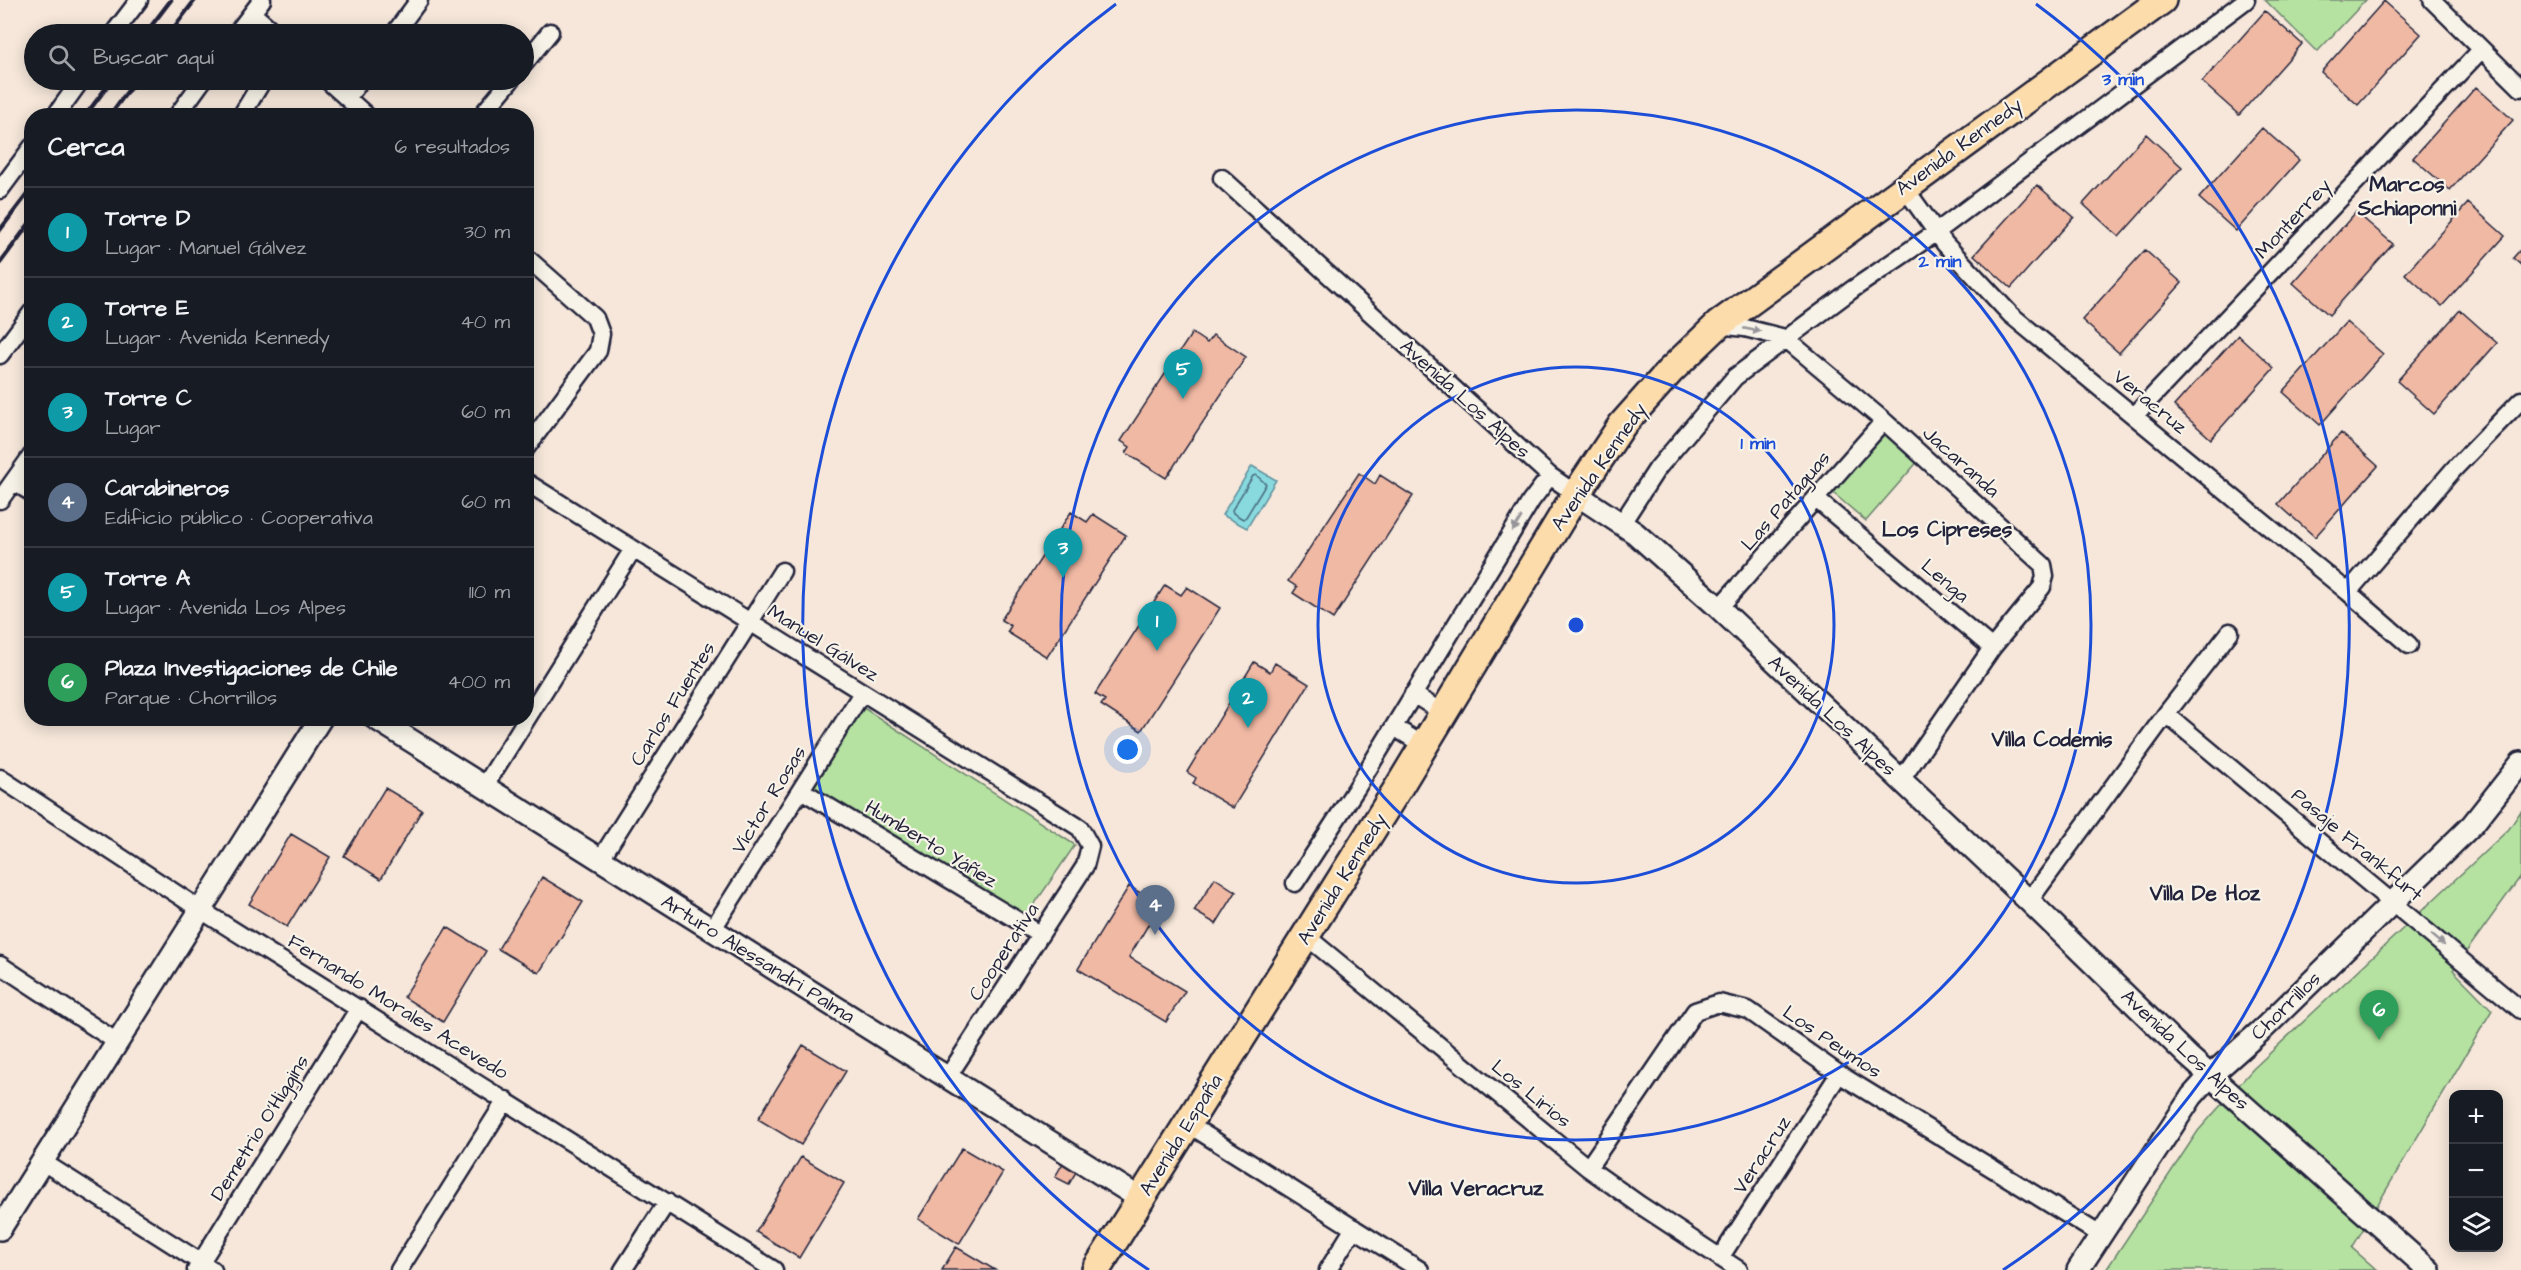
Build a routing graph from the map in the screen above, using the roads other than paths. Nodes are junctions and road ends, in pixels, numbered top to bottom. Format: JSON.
{"nodes":[{"id":1,"x":139,"y":0,"type":"edge"},
{"id":2,"x":419,"y":0,"type":"edge"},
{"id":3,"x":2162,"y":0,"type":"edge"},
{"id":4,"x":2246,"y":0,"type":"edge"},
{"id":5,"x":2432,"y":0,"type":"edge"},
{"id":6,"x":257,"y":7,"type":"edge"},
{"id":7,"x":121,"y":24,"type":"edge"},
{"id":8,"x":244,"y":24,"type":"edge"},
{"id":9,"x":269,"y":24,"type":"edge"},
{"id":10,"x":401,"y":24,"type":"edge"},
{"id":11,"x":550,"y":32,"type":"dead end"},
{"id":12,"x":2481,"y":50,"type":"junction"},
{"id":13,"x":534,"y":52,"type":"edge"},
{"id":14,"x":2521,"y":88,"type":"edge"},
{"id":15,"x":74,"y":90,"type":"edge"},
{"id":16,"x":196,"y":90,"type":"edge"},
{"id":17,"x":257,"y":90,"type":"edge"},
{"id":18,"x":338,"y":90,"type":"edge"},
{"id":19,"x":353,"y":90,"type":"edge"},
{"id":20,"x":503,"y":90,"type":"edge"},
{"id":21,"x":347,"y":98,"type":"junction"},
{"id":22,"x":60,"y":108,"type":"edge"},
{"id":23,"x":183,"y":108,"type":"edge"},
{"id":24,"x":246,"y":108,"type":"edge"},
{"id":25,"x":358,"y":108,"type":"edge"},
{"id":26,"x":488,"y":108,"type":"edge"},
{"id":27,"x":24,"y":158,"type":"edge"},
{"id":28,"x":1222,"y":178,"type":"dead end"},
{"id":29,"x":1904,"y":187,"type":"junction"},
{"id":30,"x":0,"y":190,"type":"edge"},
{"id":31,"x":1935,"y":233,"type":"junction"},
{"id":32,"x":534,"y":264,"type":"edge"},
{"id":33,"x":24,"y":323,"type":"edge"},
{"id":34,"x":1718,"y":325,"type":"junction"},
{"id":35,"x":1785,"y":338,"type":"junction"},
{"id":36,"x":0,"y":355,"type":"edge"},
{"id":37,"x":2521,"y":400,"type":"edge"},
{"id":38,"x":2134,"y":416,"type":"junction"},
{"id":39,"x":1884,"y":421,"type":"junction"},
{"id":40,"x":534,"y":437,"type":"edge"},
{"id":41,"x":24,"y":467,"type":"edge"},
{"id":42,"x":1550,"y":476,"type":"junction"},
{"id":43,"x":14,"y":482,"type":"junction"},
{"id":44,"x":534,"y":487,"type":"edge"},
{"id":45,"x":24,"y":488,"type":"edge"},
{"id":46,"x":1576,"y":494,"type":"junction"},
{"id":47,"x":1816,"y":499,"type":"junction"},
{"id":48,"x":0,"y":500,"type":"edge"},
{"id":49,"x":1622,"y":523,"type":"junction"},
{"id":50,"x":633,"y":549,"type":"junction"},
{"id":51,"x":782,"y":571,"type":"dead end"},
{"id":52,"x":2348,"y":592,"type":"junction"},
{"id":53,"x":1719,"y":608,"type":"junction"},
{"id":54,"x":750,"y":622,"type":"junction"},
{"id":55,"x":2230,"y":632,"type":"dead end"},
{"id":56,"x":2409,"y":645,"type":"dead end"},
{"id":57,"x":1992,"y":648,"type":"junction"},
{"id":58,"x":862,"y":693,"type":"junction"},
{"id":59,"x":1413,"y":694,"type":"junction"},
{"id":60,"x":534,"y":707,"type":"edge"},
{"id":61,"x":1443,"y":713,"type":"junction"},
{"id":62,"x":2166,"y":714,"type":"junction"},
{"id":63,"x":316,"y":726,"type":"edge"},
{"id":64,"x":388,"y":726,"type":"edge"},
{"id":65,"x":522,"y":726,"type":"edge"},
{"id":66,"x":1394,"y":727,"type":"junction"},
{"id":67,"x":1423,"y":745,"type":"junction"},
{"id":68,"x":2521,"y":763,"type":"edge"},
{"id":69,"x":0,"y":778,"type":"edge"},
{"id":70,"x":1901,"y":780,"type":"junction"},
{"id":71,"x":484,"y":787,"type":"junction"},
{"id":72,"x":801,"y":790,"type":"junction"},
{"id":73,"x":1090,"y":846,"type":"joint"},
{"id":74,"x":600,"y":860,"type":"junction"},
{"id":75,"x":1295,"y":883,"type":"dead end"},
{"id":76,"x":2029,"y":901,"type":"junction"},
{"id":77,"x":2393,"y":903,"type":"junction"},
{"id":78,"x":201,"y":910,"type":"junction"},
{"id":79,"x":712,"y":930,"type":"junction"},
{"id":80,"x":1040,"y":934,"type":"junction"},
{"id":81,"x":1306,"y":936,"type":"junction"},
{"id":82,"x":0,"y":965,"type":"edge"},
{"id":83,"x":1265,"y":1000,"type":"joint"},
{"id":84,"x":359,"y":1008,"type":"junction"},
{"id":85,"x":2521,"y":1010,"type":"edge"},
{"id":86,"x":117,"y":1042,"type":"junction"},
{"id":87,"x":1839,"y":1074,"type":"junction"},
{"id":88,"x":2210,"y":1076,"type":"junction"},
{"id":89,"x":947,"y":1078,"type":"junction"},
{"id":90,"x":506,"y":1100,"type":"junction"},
{"id":91,"x":1188,"y":1124,"type":"junction"},
{"id":92,"x":43,"y":1162,"type":"junction"},
{"id":93,"x":1588,"y":1168,"type":"junction"},
{"id":94,"x":1141,"y":1199,"type":"junction"},
{"id":95,"x":667,"y":1202,"type":"junction"},
{"id":96,"x":1354,"y":1228,"type":"junction"},
{"id":97,"x":0,"y":1229,"type":"edge"},
{"id":98,"x":2102,"y":1236,"type":"junction"},
{"id":99,"x":1720,"y":1258,"type":"junction"},
{"id":100,"x":204,"y":1267,"type":"edge"},
{"id":101,"x":399,"y":1270,"type":"edge"},
{"id":102,"x":623,"y":1270,"type":"edge"},
{"id":103,"x":774,"y":1270,"type":"edge"},
{"id":104,"x":1096,"y":1270,"type":"edge"},
{"id":105,"x":1328,"y":1270,"type":"edge"},
{"id":106,"x":1420,"y":1270,"type":"edge"},
{"id":107,"x":1739,"y":1270,"type":"edge"},
{"id":108,"x":2078,"y":1270,"type":"edge"},
{"id":109,"x":2429,"y":1270,"type":"edge"}],
"edges":[{"from":1,"to":7,"type":"street"},
{"from":2,"to":10,"type":"street"},
{"from":3,"to":29,"type":"main road","name":"Avenida Kennedy"},
{"from":4,"to":31,"type":"street"},
{"from":5,"to":12,"type":"street"},
{"from":6,"to":8,"type":"street"},
{"from":6,"to":9,"type":"street"},
{"from":11,"to":13,"type":"street"},
{"from":12,"to":14,"type":"street"},
{"from":12,"to":38,"type":"street","name":"Monterrey"},
{"from":15,"to":22,"type":"street"},
{"from":16,"to":23,"type":"street"},
{"from":17,"to":24,"type":"street"},
{"from":18,"to":21,"type":"street"},
{"from":19,"to":21,"type":"street"},
{"from":20,"to":26,"type":"street"},
{"from":21,"to":25,"type":"street"},
{"from":27,"to":30,"type":"street"},
{"from":28,"to":42,"type":"street","name":"Avenida Los Alpes"},
{"from":29,"to":31,"type":"street","name":"Veracruz"},
{"from":29,"to":34,"type":"main road","name":"Avenida Kennedy"},
{"from":31,"to":35,"type":"street"},
{"from":31,"to":38,"type":"street","name":"Veracruz"},
{"from":32,"to":40,"type":"street"},
{"from":33,"to":36,"type":"street"},
{"from":34,"to":35,"type":"street","one_way":true},
{"from":34,"to":46,"type":"main road","name":"Avenida Kennedy"},
{"from":35,"to":39,"type":"street","name":"Jacaranda"},
{"from":35,"to":49,"type":"street"},
{"from":37,"to":52,"type":"street"},
{"from":38,"to":52,"type":"street","name":"Veracruz"},
{"from":39,"to":47,"type":"street","name":"Las Pataguas"},
{"from":39,"to":57,"type":"street","name":"Jacaranda"},
{"from":41,"to":43,"type":"street"},
{"from":42,"to":46,"type":"street","name":"Avenida Los Alpes"},
{"from":42,"to":59,"type":"street","name":"Avenida Kennedy","one_way":true},
{"from":43,"to":45,"type":"street"},
{"from":43,"to":48,"type":"street"},
{"from":44,"to":50,"type":"street","name":"Manuel Gálvez"},
{"from":46,"to":49,"type":"street","name":"Avenida Los Alpes"},
{"from":46,"to":61,"type":"main road","name":"Avenida Kennedy"},
{"from":47,"to":53,"type":"street","name":"Las Pataguas"},
{"from":47,"to":57,"type":"street","name":"Lenga"},
{"from":49,"to":53,"type":"street","name":"Avenida Los Alpes"},
{"from":50,"to":54,"type":"street","name":"Manuel Gálvez"},
{"from":50,"to":60,"type":"street"},
{"from":51,"to":54,"type":"street","name":"Carlos Fuentes"},
{"from":52,"to":56,"type":"street","name":"Veracruz"},
{"from":53,"to":70,"type":"street","name":"Avenida Los Alpes"},
{"from":54,"to":58,"type":"street","name":"Manuel Gálvez"},
{"from":54,"to":74,"type":"street","name":"Carlos Fuentes"},
{"from":55,"to":62,"type":"street"},
{"from":57,"to":70,"type":"street","name":"Jacaranda"},
{"from":58,"to":72,"type":"street","name":"Víctor Rosas"},
{"from":58,"to":73,"type":"street","name":"Manuel Gálvez"},
{"from":59,"to":61,"type":"street"},
{"from":59,"to":66,"type":"street","name":"Avenida Kennedy"},
{"from":61,"to":67,"type":"main road","name":"Avenida Kennedy"},
{"from":62,"to":76,"type":"street"},
{"from":62,"to":77,"type":"street","name":"Pasaje Frankfurt"},
{"from":63,"to":78,"type":"street"},
{"from":64,"to":71,"type":"street","name":"Arturo Alessandri Palma"},
{"from":65,"to":71,"type":"street"},
{"from":66,"to":67,"type":"street"},
{"from":66,"to":75,"type":"street","name":"Avenida Kennedy"},
{"from":67,"to":81,"type":"main road","name":"Avenida Kennedy"},
{"from":68,"to":77,"type":"street","name":"Chorrillos"},
{"from":69,"to":78,"type":"street","name":"Fernando Morales Acevedo"},
{"from":70,"to":76,"type":"street","name":"Avenida Los Alpes"},
{"from":71,"to":74,"type":"street","name":"Arturo Alessandri Palma"},
{"from":72,"to":79,"type":"street","name":"Víctor Rosas"},
{"from":72,"to":80,"type":"street","name":"Humberto Yáñez"},
{"from":73,"to":80,"type":"street","name":"Cooperativa"},
{"from":74,"to":79,"type":"street","name":"Arturo Alessandri Palma"},
{"from":76,"to":88,"type":"street","name":"Avenida Los Alpes"},
{"from":77,"to":85,"type":"street","name":"Pasaje Frankfurt","one_way":true},
{"from":77,"to":88,"type":"street","name":"Chorrillos"},
{"from":78,"to":84,"type":"street","name":"Fernando Morales Acevedo"},
{"from":78,"to":86,"type":"street"},
{"from":79,"to":89,"type":"street","name":"Arturo Alessandri Palma"},
{"from":80,"to":89,"type":"street","name":"Cooperativa"},
{"from":81,"to":83,"type":"main road","name":"Avenida Kennedy"},
{"from":81,"to":93,"type":"street","name":"Los Lirios"},
{"from":82,"to":86,"type":"street"},
{"from":83,"to":91,"type":"main road","name":"Avenida España"},
{"from":84,"to":90,"type":"street","name":"Fernando Morales Acevedo"},
{"from":84,"to":100,"type":"street","name":"Demetrio O'Higgins"},
{"from":86,"to":92,"type":"street"},
{"from":87,"to":93,"type":"street","name":"Los Peumos"},
{"from":87,"to":98,"type":"street","name":"Los Peumos"},
{"from":87,"to":99,"type":"street","name":"Veracruz"},
{"from":88,"to":98,"type":"street","name":"Chorrillos"},
{"from":88,"to":109,"type":"street","name":"Avenida Los Alpes"},
{"from":89,"to":94,"type":"street","name":"Arturo Alessandri Palma"},
{"from":90,"to":95,"type":"street","name":"Fernando Morales Acevedo"},
{"from":90,"to":101,"type":"street"},
{"from":91,"to":94,"type":"main road","name":"Avenida España"},
{"from":91,"to":96,"type":"street"},
{"from":92,"to":97,"type":"street"},
{"from":92,"to":100,"type":"street"},
{"from":93,"to":99,"type":"street","name":"Los Lirios"},
{"from":94,"to":104,"type":"main road","name":"Avenida España"},
{"from":95,"to":102,"type":"street"},
{"from":95,"to":103,"type":"street","name":"Fernando Morales Acevedo"},
{"from":96,"to":105,"type":"street"},
{"from":96,"to":106,"type":"street"},
{"from":98,"to":108,"type":"street","name":"Chorrillos"},
{"from":99,"to":107,"type":"street","name":"Los Lirios"}]}
